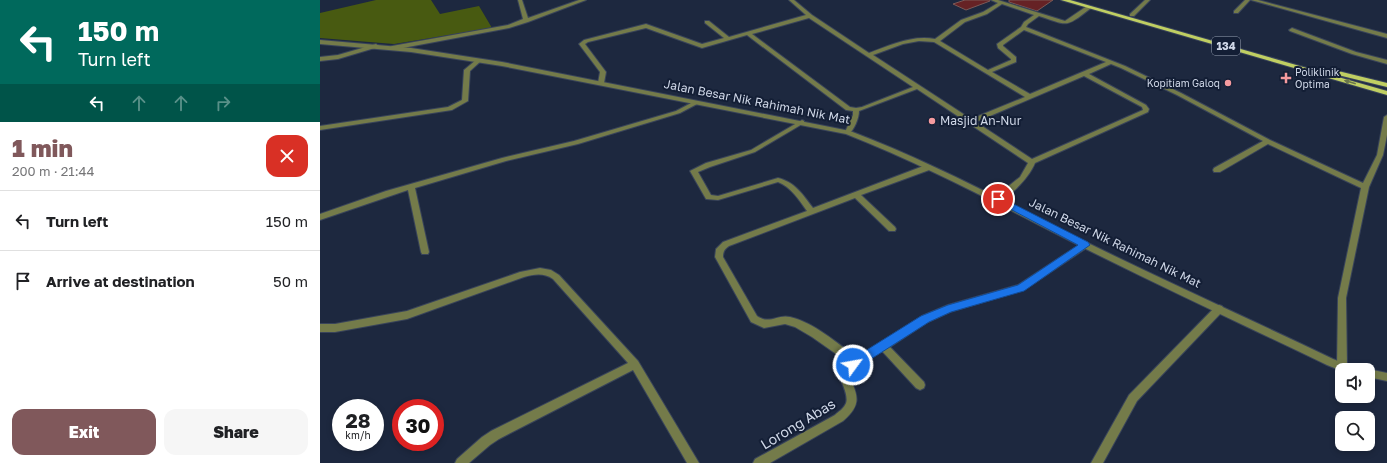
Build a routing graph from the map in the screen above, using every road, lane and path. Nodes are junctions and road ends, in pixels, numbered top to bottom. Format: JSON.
{"nodes":[{"id":1,"x":520,"y":0,"type":"edge"},
{"id":2,"x":584,"y":0,"type":"edge"},
{"id":3,"x":791,"y":0,"type":"edge"},
{"id":4,"x":993,"y":0,"type":"edge"},
{"id":5,"x":1064,"y":0,"type":"edge"},
{"id":6,"x":1079,"y":0,"type":"edge"},
{"id":7,"x":1148,"y":0,"type":"edge"},
{"id":8,"x":1248,"y":0,"type":"edge"},
{"id":9,"x":1253,"y":0,"type":"edge"},
{"id":10,"x":1001,"y":3,"type":"junction"},
{"id":11,"x":1089,"y":7,"type":"junction"},
{"id":12,"x":1236,"y":12,"type":"dead end"},
{"id":13,"x":1037,"y":15,"type":"junction"},
{"id":14,"x":1132,"y":15,"type":"junction"},
{"id":15,"x":810,"y":16,"type":"junction"},
{"id":16,"x":526,"y":21,"type":"junction"},
{"id":17,"x":707,"y":22,"type":"dead end"},
{"id":18,"x":1024,"y":28,"type":"junction"},
{"id":19,"x":1292,"y":30,"type":"dead end"},
{"id":20,"x":749,"y":34,"type":"junction"},
{"id":21,"x":1387,"y":36,"type":"edge"},
{"id":22,"x":728,"y":39,"type":"junction"},
{"id":23,"x":936,"y":41,"type":"junction"},
{"id":24,"x":320,"y":42,"type":"edge"},
{"id":25,"x":376,"y":46,"type":"junction"},
{"id":26,"x":392,"y":48,"type":"junction"},
{"id":27,"x":868,"y":54,"type":"junction"},
{"id":28,"x":320,"y":60,"type":"edge"},
{"id":29,"x":478,"y":61,"type":"junction"},
{"id":30,"x":1387,"y":62,"type":"edge"},
{"id":31,"x":1110,"y":63,"type":"junction"},
{"id":32,"x":988,"y":72,"type":"junction"},
{"id":33,"x":1084,"y":74,"type":"junction"},
{"id":34,"x":601,"y":83,"type":"junction"},
{"id":35,"x":1387,"y":85,"type":"edge"},
{"id":36,"x":918,"y":87,"type":"junction"},
{"id":37,"x":1387,"y":93,"type":"edge"},
{"id":38,"x":1030,"y":97,"type":"junction"},
{"id":39,"x":695,"y":103,"type":"junction"},
{"id":40,"x":856,"y":110,"type":"junction"},
{"id":41,"x":1387,"y":117,"type":"edge"},
{"id":42,"x":802,"y":122,"type":"junction"},
{"id":43,"x":970,"y":122,"type":"junction"},
{"id":44,"x":320,"y":128,"type":"edge"},
{"id":45,"x":848,"y":132,"type":"junction"},
{"id":46,"x":1268,"y":140,"type":"junction"},
{"id":47,"x":1032,"y":162,"type":"junction"},
{"id":48,"x":929,"y":167,"type":"junction"},
{"id":49,"x":1218,"y":170,"type":"dead end"},
{"id":50,"x":411,"y":187,"type":"junction"},
{"id":51,"x":1365,"y":187,"type":"junction"},
{"id":52,"x":855,"y":194,"type":"junction"},
{"id":53,"x":998,"y":199,"type":"junction"},
{"id":54,"x":811,"y":211,"type":"junction"},
{"id":55,"x":320,"y":217,"type":"edge"},
{"id":56,"x":892,"y":229,"type":"dead end"},
{"id":57,"x":1085,"y":245,"type":"junction"},
{"id":58,"x":425,"y":252,"type":"dead end"},
{"id":59,"x":1219,"y":308,"type":"junction"},
{"id":60,"x":320,"y":328,"type":"edge"},
{"id":61,"x":883,"y":346,"type":"junction"},
{"id":62,"x":857,"y":363,"type":"junction"},
{"id":63,"x":1342,"y":363,"type":"edge"},
{"id":64,"x":635,"y":364,"type":"junction"},
{"id":65,"x":1335,"y":364,"type":"edge"},
{"id":66,"x":1375,"y":374,"type":"edge"},
{"id":67,"x":1387,"y":377,"type":"edge"},
{"id":68,"x":920,"y":385,"type":"dead end"},
{"id":69,"x":461,"y":463,"type":"edge"},
{"id":70,"x":693,"y":463,"type":"edge"},
{"id":71,"x":759,"y":463,"type":"edge"},
{"id":72,"x":1097,"y":463,"type":"edge"}],
"edges":[{"from":1,"to":16,"type":"street"},
{"from":2,"to":16,"type":"street"},
{"from":3,"to":15,"type":"street"},
{"from":4,"to":10,"type":"street"},
{"from":5,"to":11,"type":"main road","number":"134"},
{"from":6,"to":14,"type":"main road","number":"134"},
{"from":7,"to":14,"type":"street"},
{"from":8,"to":12,"type":"street"},
{"from":9,"to":21,"type":"street"},
{"from":10,"to":13,"type":"street"},
{"from":10,"to":23,"type":"street"},
{"from":11,"to":13,"type":"street"},
{"from":37,"to":11,"type":"main road","number":"134","one_way":true},
{"from":13,"to":18,"type":"street"},
{"from":14,"to":35,"type":"main road","number":"134"},
{"from":15,"to":20,"type":"street"},
{"from":15,"to":27,"type":"street"},
{"from":16,"to":26,"type":"street"},
{"from":17,"to":22,"type":"street"},
{"from":18,"to":31,"type":"street"},
{"from":18,"to":32,"type":"street"},
{"from":19,"to":30,"type":"street"},
{"from":20,"to":22,"type":"street"},
{"from":20,"to":40,"type":"street"},
{"from":22,"to":34,"type":"street"},
{"from":23,"to":27,"type":"street"},
{"from":23,"to":32,"type":"street"},
{"from":24,"to":25,"type":"street","name":"Jalan Besar Nik Rahimah Nik Mat"},
{"from":25,"to":26,"type":"street","name":"Jalan Besar Nik Rahimah Nik Mat"},
{"from":25,"to":28,"type":"street"},
{"from":26,"to":29,"type":"street","name":"Jalan Besar Nik Rahimah Nik Mat"},
{"from":27,"to":36,"type":"street"},
{"from":29,"to":34,"type":"street","name":"Jalan Besar Nik Rahimah Nik Mat"},
{"from":29,"to":44,"type":"street"},
{"from":31,"to":33,"type":"street"},
{"from":31,"to":46,"type":"street"},
{"from":32,"to":38,"type":"street"},
{"from":33,"to":38,"type":"street"},
{"from":33,"to":47,"type":"street"},
{"from":34,"to":39,"type":"street","name":"Jalan Besar Nik Rahimah Nik Mat"},
{"from":36,"to":40,"type":"street"},
{"from":36,"to":43,"type":"street"},
{"from":38,"to":43,"type":"street"},
{"from":39,"to":42,"type":"street","name":"Jalan Besar Nik Rahimah Nik Mat"},
{"from":39,"to":50,"type":"street"},
{"from":40,"to":45,"type":"street"},
{"from":41,"to":51,"type":"street"},
{"from":42,"to":45,"type":"street","name":"Jalan Besar Nik Rahimah Nik Mat"},
{"from":42,"to":54,"type":"street"},
{"from":43,"to":47,"type":"street"},
{"from":45,"to":48,"type":"street","name":"Jalan Besar Nik Rahimah Nik Mat"},
{"from":46,"to":49,"type":"street"},
{"from":46,"to":51,"type":"street"},
{"from":47,"to":53,"type":"street"},
{"from":48,"to":52,"type":"street"},
{"from":48,"to":53,"type":"street","name":"Jalan Besar Nik Rahimah Nik Mat"},
{"from":50,"to":55,"type":"street"},
{"from":50,"to":58,"type":"street"},
{"from":51,"to":63,"type":"street"},
{"from":52,"to":54,"type":"street"},
{"from":52,"to":56,"type":"street"},
{"from":53,"to":57,"type":"street","name":"Jalan Besar Nik Rahimah Nik Mat"},
{"from":54,"to":62,"type":"street"},
{"from":57,"to":59,"type":"street","name":"Jalan Besar Nik Rahimah Nik Mat"},
{"from":57,"to":61,"type":"street","name":"Lorong Abas"},
{"from":59,"to":65,"type":"street","name":"Jalan Besar Nik Rahimah Nik Mat"},
{"from":59,"to":72,"type":"street"},
{"from":60,"to":64,"type":"street"},
{"from":61,"to":62,"type":"street","name":"Lorong Abas"},
{"from":61,"to":68,"type":"street"},
{"from":62,"to":71,"type":"street","name":"Lorong Abas"},
{"from":64,"to":69,"type":"street"},
{"from":64,"to":70,"type":"street"},
{"from":66,"to":67,"type":"street"}]}
